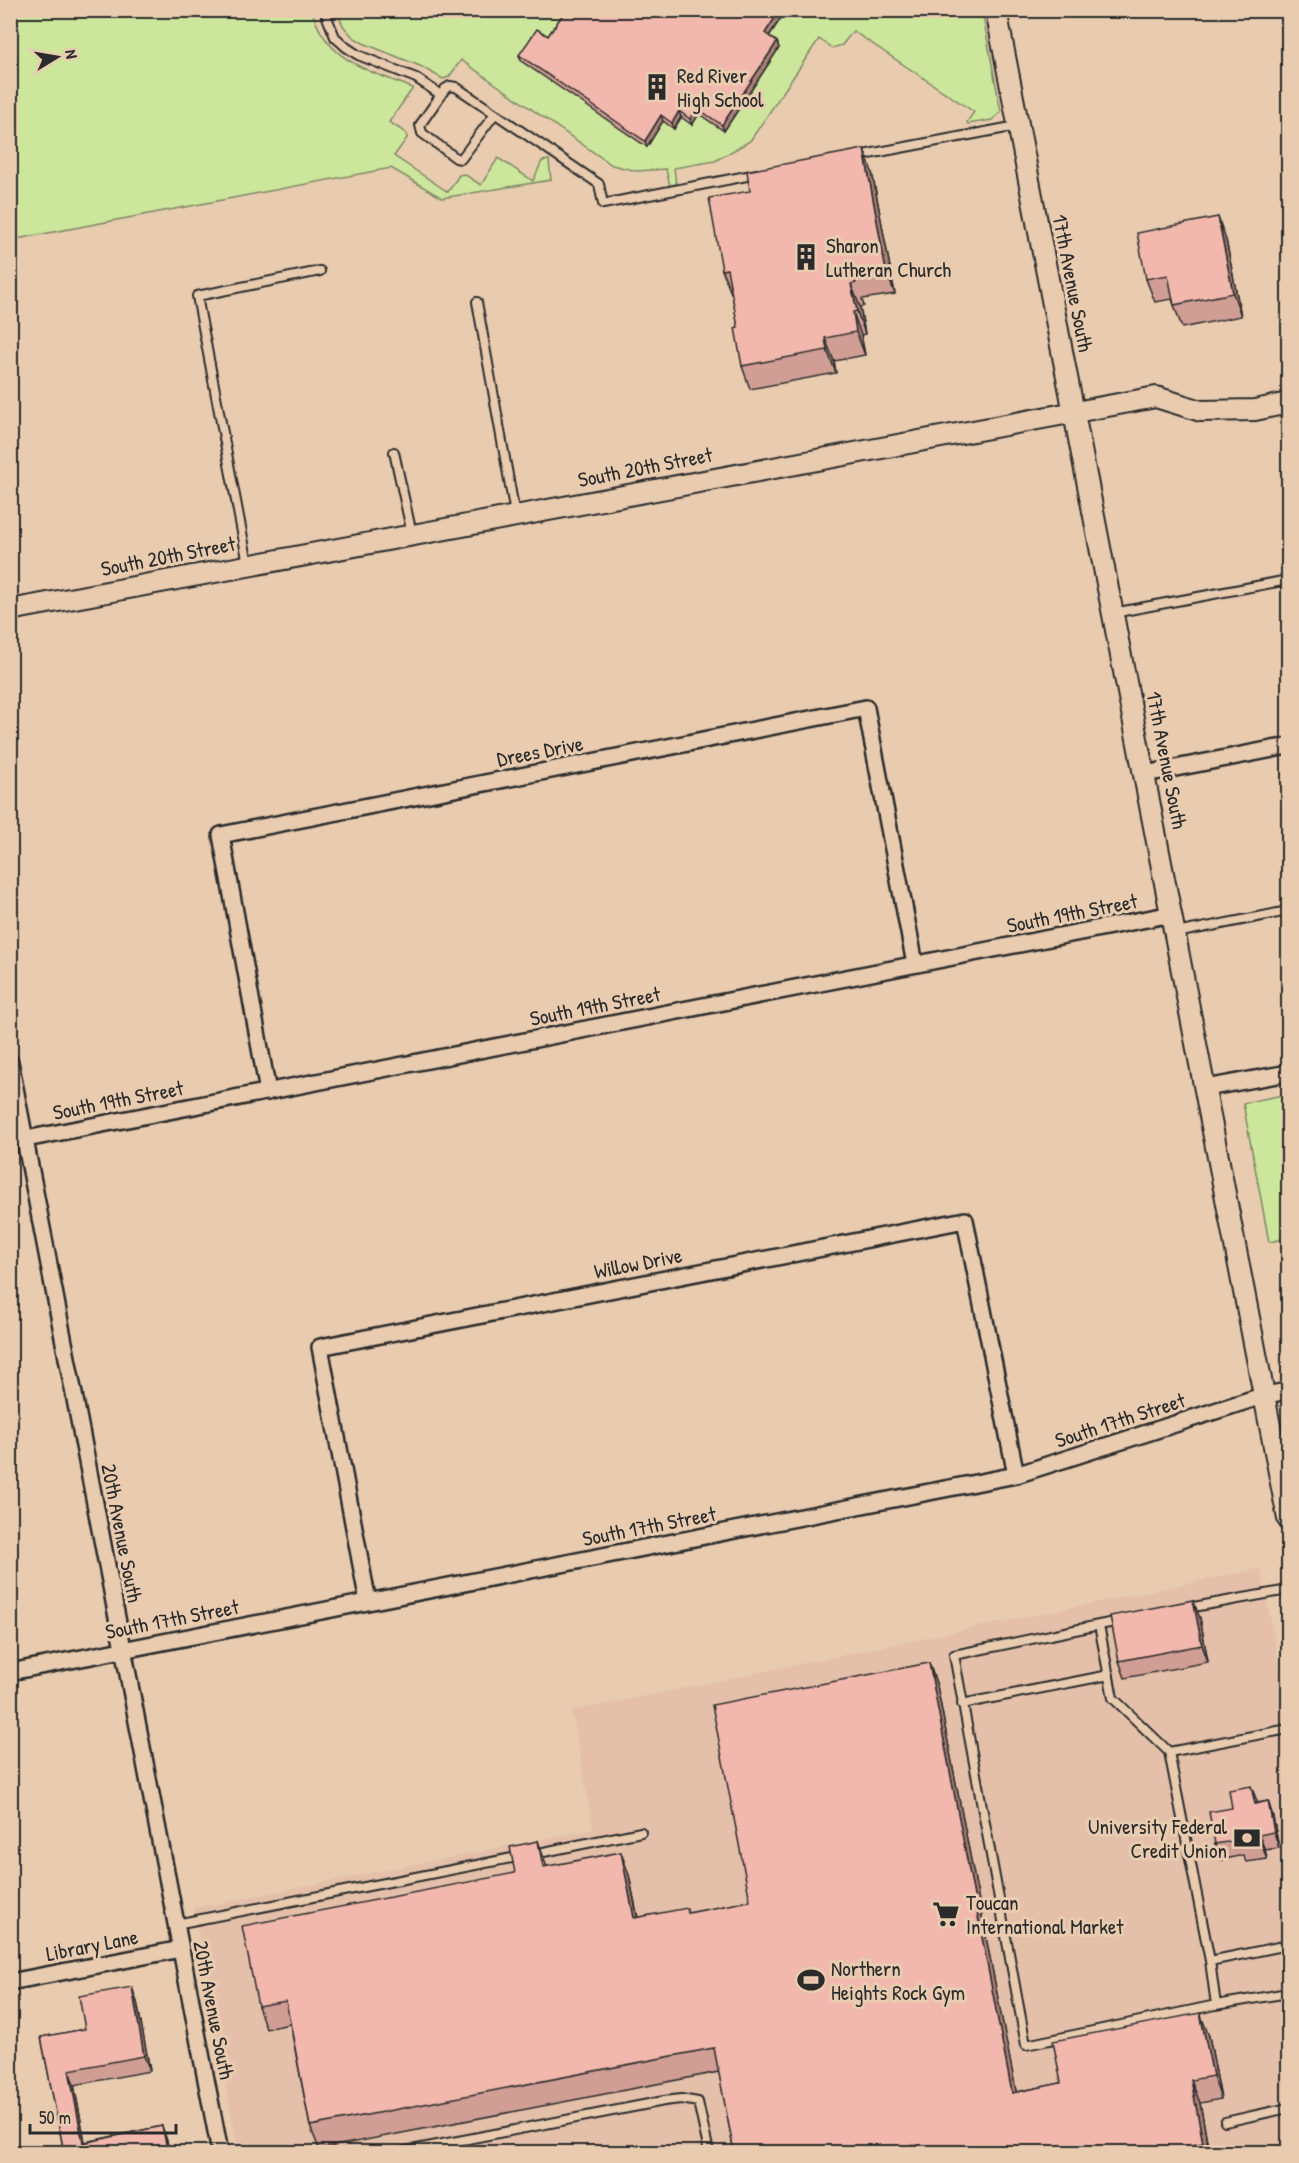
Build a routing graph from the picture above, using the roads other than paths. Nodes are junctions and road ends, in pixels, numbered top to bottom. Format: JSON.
{"nodes":[{"id":1,"x":324,"y":10,"type":"edge"},
{"id":2,"x":996,"y":10,"type":"edge"},
{"id":3,"x":441,"y":95,"type":"junction"},
{"id":4,"x":494,"y":115,"type":"junction"},
{"id":5,"x":1018,"y":126,"type":"junction"},
{"id":6,"x":854,"y":156,"type":"edge"},
{"id":7,"x":771,"y":171,"type":"edge"},
{"id":8,"x":320,"y":271,"type":"dead end"},
{"id":9,"x":477,"y":302,"type":"dead end"},
{"id":10,"x":1288,"y":403,"type":"edge"},
{"id":11,"x":1073,"y":412,"type":"junction"},
{"id":12,"x":394,"y":452,"type":"dead end"},
{"id":13,"x":515,"y":516,"type":"junction"},
{"id":14,"x":412,"y":535,"type":"junction"},
{"id":15,"x":249,"y":566,"type":"junction"},
{"id":16,"x":1288,"y":580,"type":"edge"},
{"id":17,"x":10,"y":610,"type":"edge"},
{"id":18,"x":1113,"y":613,"type":"junction"},
{"id":19,"x":1288,"y":746,"type":"edge"},
{"id":20,"x":1145,"y":774,"type":"junction"},
{"id":21,"x":1288,"y":911,"type":"edge"},
{"id":22,"x":1174,"y":924,"type":"junction"},
{"id":23,"x":915,"y":964,"type":"junction"},
{"id":24,"x":10,"y":1062,"type":"edge"},
{"id":25,"x":1288,"y":1072,"type":"edge"},
{"id":26,"x":1206,"y":1088,"type":"junction"},
{"id":27,"x":268,"y":1092,"type":"junction"},
{"id":28,"x":18,"y":1141,"type":"edge"},
{"id":29,"x":1288,"y":1391,"type":"edge"},
{"id":30,"x":1265,"y":1395,"type":"junction"},
{"id":31,"x":1016,"y":1475,"type":"junction"},
{"id":32,"x":1288,"y":1519,"type":"edge"},
{"id":33,"x":1288,"y":1590,"type":"edge"},
{"id":34,"x":368,"y":1602,"type":"junction"},
{"id":35,"x":1176,"y":1611,"type":"edge"},
{"id":36,"x":1132,"y":1619,"type":"edge"},
{"id":37,"x":1099,"y":1625,"type":"junction"},
{"id":38,"x":123,"y":1650,"type":"junction"},
{"id":39,"x":10,"y":1672,"type":"edge"},
{"id":40,"x":1108,"y":1676,"type":"junction"},
{"id":41,"x":963,"y":1704,"type":"junction"},
{"id":42,"x":1288,"y":1729,"type":"edge"},
{"id":43,"x":1168,"y":1752,"type":"junction"},
{"id":44,"x":641,"y":1832,"type":"dead end"},
{"id":45,"x":176,"y":1924,"type":"junction"},
{"id":46,"x":1288,"y":1945,"type":"edge"},
{"id":47,"x":181,"y":1949,"type":"junction"},
{"id":48,"x":1210,"y":1961,"type":"junction"},
{"id":49,"x":10,"y":1982,"type":"edge"},
{"id":50,"x":1288,"y":1993,"type":"edge"},
{"id":51,"x":1216,"y":2005,"type":"junction"},
{"id":52,"x":1288,"y":2108,"type":"edge"},
{"id":53,"x":1225,"y":2122,"type":"dead end"},
{"id":54,"x":220,"y":2152,"type":"edge"},
{"id":55,"x":401,"y":2152,"type":"edge"},
{"id":56,"x":709,"y":2152,"type":"edge"}],
"edges":[{"from":1,"to":3,"type":"lane"},
{"from":2,"to":5,"type":"street","name":"17th Avenue South"},
{"from":3,"to":4,"type":"lane"},
{"from":3,"to":4,"type":"lane"},
{"from":4,"to":7,"type":"lane"},
{"from":5,"to":6,"type":"lane"},
{"from":5,"to":11,"type":"street","name":"17th Avenue South"},
{"from":8,"to":15,"type":"lane"},
{"from":9,"to":13,"type":"lane"},
{"from":10,"to":11,"type":"street","name":"South 20th Street"},
{"from":11,"to":13,"type":"street","name":"South 20th Street"},
{"from":11,"to":18,"type":"street","name":"17th Avenue South"},
{"from":12,"to":14,"type":"lane"},
{"from":13,"to":14,"type":"street","name":"South 20th Street"},
{"from":14,"to":15,"type":"street","name":"South 20th Street"},
{"from":15,"to":17,"type":"street","name":"South 20th Street"},
{"from":16,"to":18,"type":"lane"},
{"from":18,"to":20,"type":"street","name":"17th Avenue South"},
{"from":19,"to":20,"type":"street"},
{"from":20,"to":22,"type":"street","name":"17th Avenue South"},
{"from":21,"to":22,"type":"lane"},
{"from":22,"to":23,"type":"street","name":"South 19th Street"},
{"from":22,"to":26,"type":"street","name":"17th Avenue South"},
{"from":23,"to":27,"type":"street","name":"South 19th Street"},
{"from":23,"to":27,"type":"street","name":"Drees Drive"},
{"from":24,"to":28,"type":"street","name":"20th Avenue South"},
{"from":25,"to":26,"type":"street"},
{"from":26,"to":30,"type":"street","name":"17th Avenue South"},
{"from":27,"to":28,"type":"street","name":"South 19th Street"},
{"from":28,"to":38,"type":"street","name":"20th Avenue South"},
{"from":29,"to":30,"type":"street","name":"South 17th Street"},
{"from":30,"to":31,"type":"street","name":"South 17th Street"},
{"from":30,"to":32,"type":"street","name":"17th Avenue South"},
{"from":31,"to":34,"type":"street","name":"South 17th Street"},
{"from":31,"to":34,"type":"street","name":"Willow Drive"},
{"from":33,"to":35,"type":"lane"},
{"from":34,"to":38,"type":"street","name":"South 17th Street"},
{"from":36,"to":37,"type":"lane"},
{"from":37,"to":40,"type":"lane"},
{"from":37,"to":41,"type":"lane"},
{"from":38,"to":39,"type":"street","name":"South 17th Street"},
{"from":38,"to":45,"type":"street","name":"20th Avenue South"},
{"from":40,"to":41,"type":"lane"},
{"from":40,"to":43,"type":"lane"},
{"from":41,"to":51,"type":"lane"},
{"from":42,"to":43,"type":"lane"},
{"from":43,"to":48,"type":"lane"},
{"from":44,"to":45,"type":"lane"},
{"from":45,"to":47,"type":"street","name":"20th Avenue South"},
{"from":46,"to":48,"type":"lane"},
{"from":47,"to":49,"type":"street","name":"Library Lane"},
{"from":47,"to":54,"type":"street","name":"20th Avenue South"},
{"from":48,"to":51,"type":"lane"},
{"from":50,"to":51,"type":"lane"},
{"from":52,"to":53,"type":"lane"},
{"from":55,"to":56,"type":"lane"}]}
